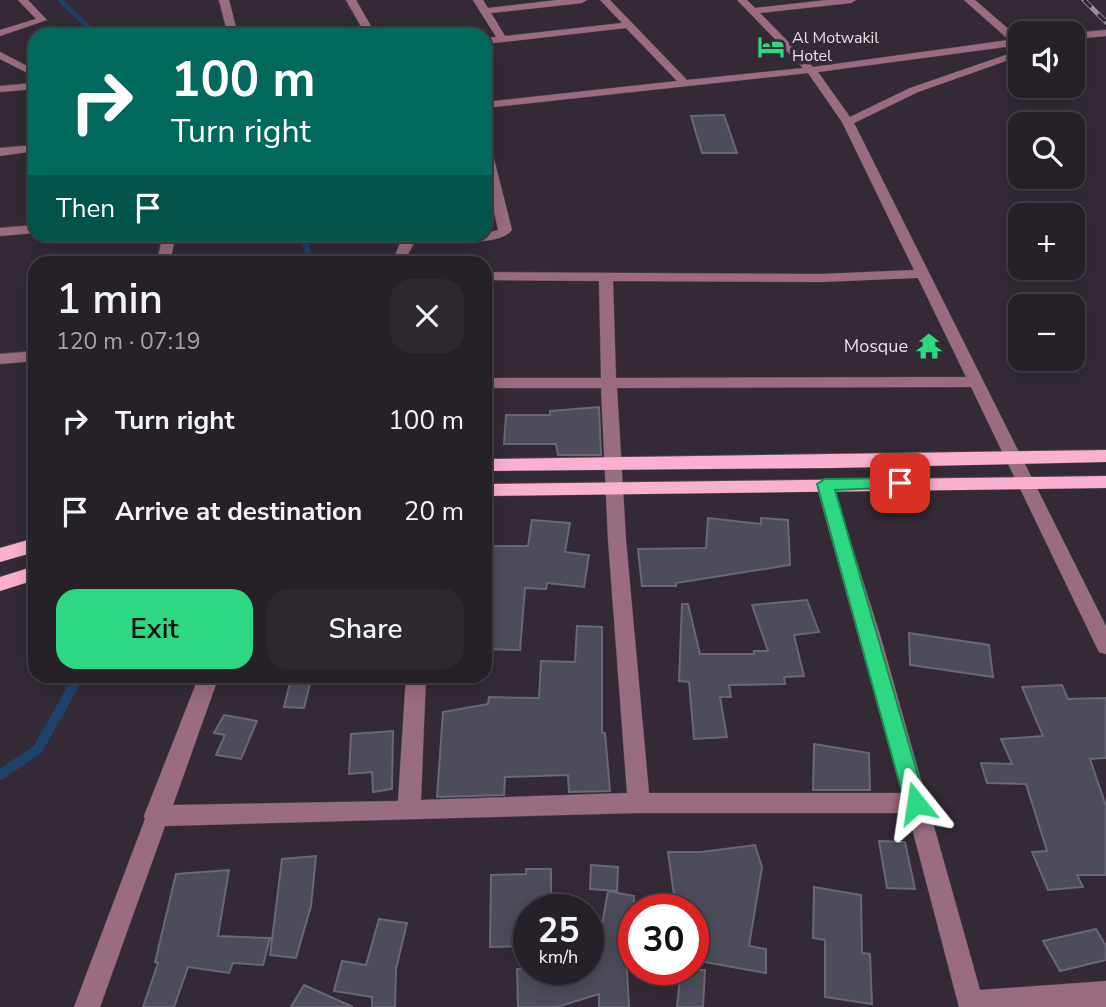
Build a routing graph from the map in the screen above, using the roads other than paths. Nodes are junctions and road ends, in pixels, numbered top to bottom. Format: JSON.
{"nodes":[{"id":1,"x":23,"y":0,"type":"edge"},
{"id":2,"x":224,"y":0,"type":"edge"},
{"id":3,"x":351,"y":0,"type":"edge"},
{"id":4,"x":478,"y":0,"type":"edge"},
{"id":5,"x":582,"y":0,"type":"edge"},
{"id":6,"x":605,"y":0,"type":"edge"},
{"id":7,"x":742,"y":0,"type":"edge"},
{"id":8,"x":851,"y":0,"type":"edge"},
{"id":9,"x":969,"y":0,"type":"edge"},
{"id":10,"x":485,"y":11,"type":"junction"},
{"id":11,"x":755,"y":11,"type":"junction"},
{"id":12,"x":629,"y":25,"type":"junction"},
{"id":13,"x":231,"y":28,"type":"edge"},
{"id":14,"x":367,"y":28,"type":"edge"},
{"id":15,"x":0,"y":33,"type":"edge"},
{"id":16,"x":1008,"y":35,"type":"edge"},
{"id":17,"x":1085,"y":35,"type":"edge"},
{"id":18,"x":1104,"y":35,"type":"edge"},
{"id":19,"x":502,"y":39,"type":"junction"},
{"id":20,"x":492,"y":40,"type":"edge"},
{"id":21,"x":1008,"y":46,"type":"edge"},
{"id":22,"x":1008,"y":50,"type":"edge"},
{"id":23,"x":0,"y":55,"type":"edge"},
{"id":24,"x":28,"y":70,"type":"edge"},
{"id":25,"x":811,"y":70,"type":"junction"},
{"id":26,"x":685,"y":84,"type":"junction"},
{"id":27,"x":28,"y":87,"type":"edge"},
{"id":28,"x":0,"y":89,"type":"edge"},
{"id":29,"x":492,"y":104,"type":"edge"},
{"id":30,"x":848,"y":122,"type":"junction"},
{"id":31,"x":28,"y":149,"type":"edge"},
{"id":32,"x":0,"y":152,"type":"edge"},
{"id":33,"x":492,"y":180,"type":"edge"},
{"id":34,"x":28,"y":230,"type":"edge"},
{"id":35,"x":0,"y":232,"type":"edge"},
{"id":36,"x":492,"y":237,"type":"edge"},
{"id":37,"x":923,"y":274,"type":"junction"},
{"id":38,"x":492,"y":276,"type":"edge"},
{"id":39,"x":606,"y":277,"type":"junction"},
{"id":40,"x":28,"y":357,"type":"edge"},
{"id":41,"x":0,"y":359,"type":"edge"},
{"id":42,"x":607,"y":382,"type":"junction"},
{"id":43,"x":977,"y":382,"type":"junction"},
{"id":44,"x":492,"y":383,"type":"edge"},
{"id":45,"x":1012,"y":456,"type":"junction"},
{"id":46,"x":1106,"y":456,"type":"edge"},
{"id":47,"x":612,"y":463,"type":"junction"},
{"id":48,"x":492,"y":465,"type":"edge"},
{"id":49,"x":1025,"y":482,"type":"junction"},
{"id":50,"x":1106,"y":482,"type":"edge"},
{"id":51,"x":825,"y":484,"type":"junction"},
{"id":52,"x":612,"y":489,"type":"junction"},
{"id":53,"x":492,"y":490,"type":"edge"},
{"id":54,"x":28,"y":547,"type":"edge"},
{"id":55,"x":0,"y":555,"type":"edge"},
{"id":56,"x":28,"y":575,"type":"edge"},
{"id":57,"x":0,"y":584,"type":"edge"},
{"id":58,"x":1106,"y":646,"type":"edge"},
{"id":59,"x":206,"y":683,"type":"edge"},
{"id":60,"x":416,"y":683,"type":"edge"},
{"id":61,"x":639,"y":803,"type":"junction"},
{"id":62,"x":916,"y":803,"type":"junction"},
{"id":63,"x":409,"y":811,"type":"junction"},
{"id":64,"x":155,"y":816,"type":"junction"},
{"id":65,"x":1106,"y":994,"type":"edge"},
{"id":66,"x":971,"y":1005,"type":"edge"},
{"id":67,"x":87,"y":1007,"type":"edge"}],
"edges":[{"from":1,"to":15,"type":"street"},
{"from":2,"to":13,"type":"street"},
{"from":3,"to":14,"type":"street"},
{"from":4,"to":10,"type":"street"},
{"from":5,"to":10,"type":"street"},
{"from":6,"to":12,"type":"street"},
{"from":7,"to":11,"type":"street"},
{"from":8,"to":11,"type":"street"},
{"from":9,"to":16,"type":"street"},
{"from":10,"to":19,"type":"street"},
{"from":11,"to":25,"type":"street"},
{"from":12,"to":19,"type":"street"},
{"from":12,"to":26,"type":"street"},
{"from":17,"to":18,"type":"street"},
{"from":19,"to":20,"type":"street"},
{"from":21,"to":25,"type":"street"},
{"from":22,"to":30,"type":"street"},
{"from":23,"to":24,"type":"street"},
{"from":25,"to":26,"type":"street"},
{"from":25,"to":30,"type":"street"},
{"from":26,"to":29,"type":"street"},
{"from":27,"to":28,"type":"street"},
{"from":30,"to":37,"type":"street"},
{"from":31,"to":32,"type":"street"},
{"from":33,"to":36,"type":"street"},
{"from":34,"to":35,"type":"street"},
{"from":37,"to":39,"type":"street"},
{"from":37,"to":43,"type":"street"},
{"from":38,"to":39,"type":"street"},
{"from":39,"to":42,"type":"street"},
{"from":40,"to":41,"type":"street"},
{"from":42,"to":43,"type":"street"},
{"from":42,"to":44,"type":"street"},
{"from":42,"to":47,"type":"street"},
{"from":43,"to":45,"type":"street"},
{"from":45,"to":46,"type":"main road"},
{"from":45,"to":47,"type":"main road"},
{"from":45,"to":49,"type":"street"},
{"from":47,"to":48,"type":"main road"},
{"from":47,"to":52,"type":"street"},
{"from":49,"to":50,"type":"main road"},
{"from":49,"to":51,"type":"main road"},
{"from":49,"to":58,"type":"street"},
{"from":51,"to":52,"type":"main road"},
{"from":51,"to":62,"type":"street"},
{"from":52,"to":53,"type":"main road"},
{"from":52,"to":61,"type":"street"},
{"from":54,"to":55,"type":"main road"},
{"from":56,"to":57,"type":"main road"},
{"from":59,"to":64,"type":"street"},
{"from":60,"to":63,"type":"street"},
{"from":61,"to":62,"type":"street"},
{"from":61,"to":63,"type":"street"},
{"from":62,"to":66,"type":"street"},
{"from":63,"to":64,"type":"street"},
{"from":64,"to":67,"type":"street"},
{"from":65,"to":66,"type":"street"}]}
